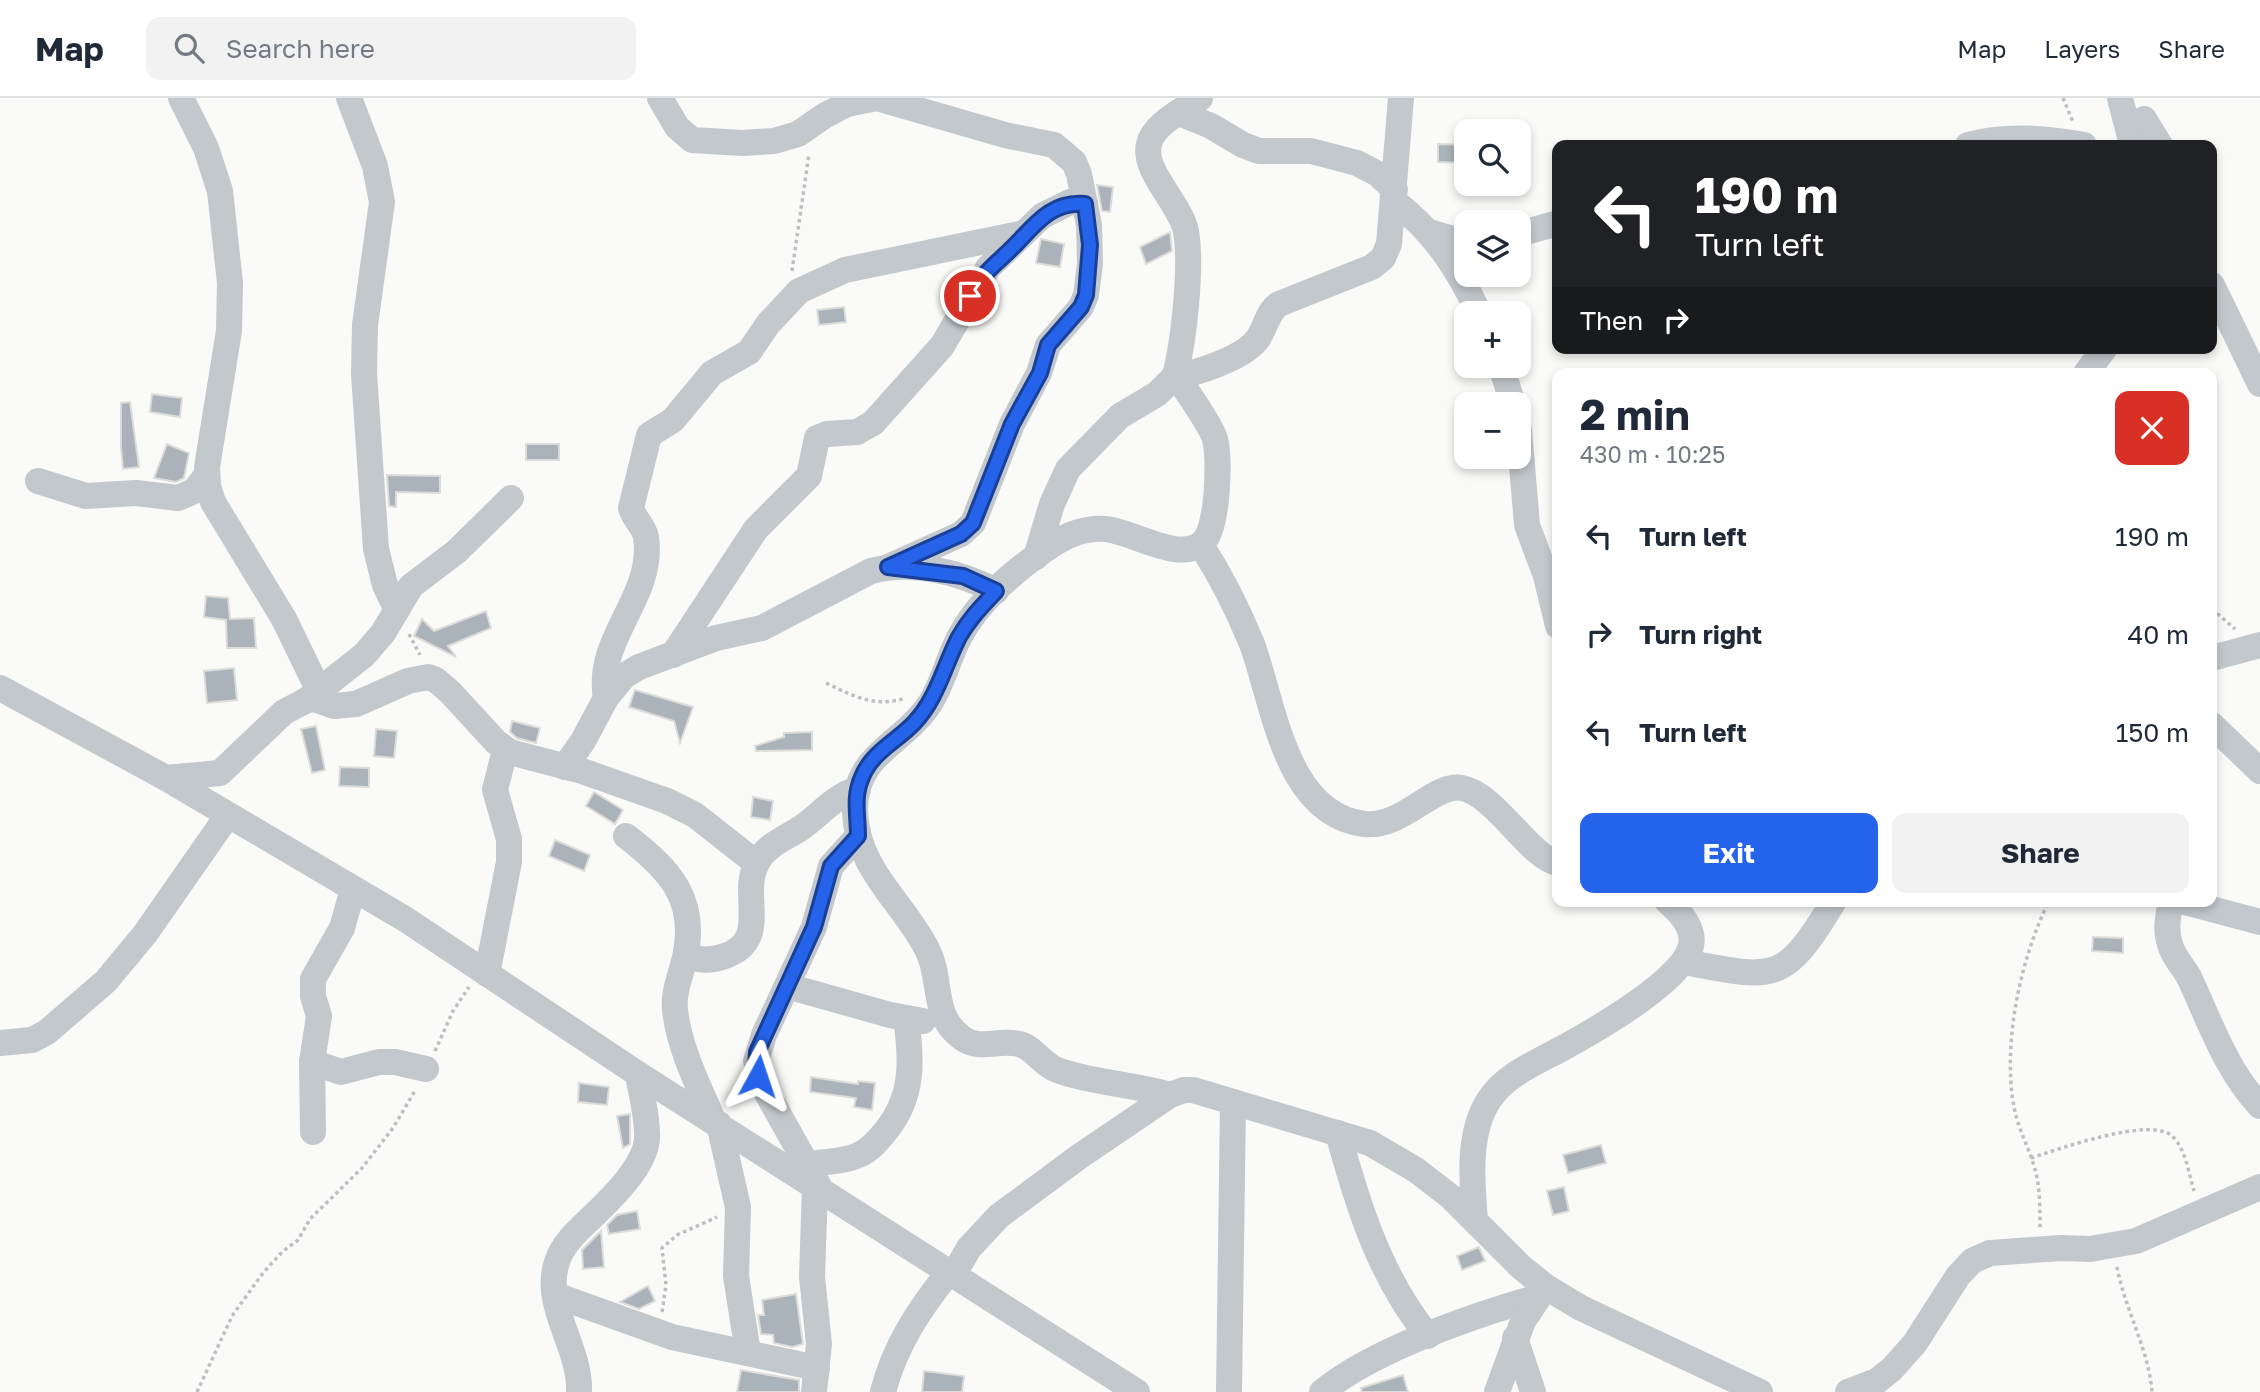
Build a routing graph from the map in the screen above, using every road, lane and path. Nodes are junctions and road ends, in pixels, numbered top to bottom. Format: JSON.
{"nodes":[{"id":1,"x":181,"y":98,"type":"edge"},
{"id":2,"x":349,"y":98,"type":"edge"},
{"id":3,"x":660,"y":98,"type":"edge"},
{"id":4,"x":1401,"y":98,"type":"edge"},
{"id":5,"x":2120,"y":98,"type":"edge"},
{"id":6,"x":1190,"y":106,"type":"edge"},
{"id":7,"x":2142,"y":108,"type":"edge"},
{"id":8,"x":812,"y":124,"type":"junction"},
{"id":9,"x":1986,"y":140,"type":"edge"},
{"id":10,"x":2031,"y":140,"type":"edge"},
{"id":11,"x":2131,"y":140,"type":"edge"},
{"id":12,"x":2146,"y":140,"type":"edge"},
{"id":13,"x":2158,"y":140,"type":"edge"},
{"id":14,"x":1394,"y":196,"type":"junction"},
{"id":15,"x":1085,"y":204,"type":"junction"},
{"id":16,"x":1552,"y":225,"type":"edge"},
{"id":17,"x":1531,"y":231,"type":"edge"},
{"id":18,"x":1429,"y":232,"type":"junction"},
{"id":19,"x":1024,"y":233,"type":"junction"},
{"id":20,"x":1454,"y":239,"type":"edge"},
{"id":21,"x":2217,"y":295,"type":"edge"},
{"id":22,"x":790,"y":297,"type":"junction"},
{"id":23,"x":1473,"y":301,"type":"edge"},
{"id":24,"x":2100,"y":354,"type":"edge"},
{"id":25,"x":2089,"y":368,"type":"edge"},
{"id":26,"x":1175,"y":376,"type":"junction"},
{"id":27,"x":2260,"y":384,"type":"edge"},
{"id":28,"x":1522,"y":469,"type":"edge"},
{"id":29,"x":207,"y":475,"type":"junction"},
{"id":30,"x":38,"y":481,"type":"dead end"},
{"id":31,"x":511,"y":498,"type":"dead end"},
{"id":32,"x":1201,"y":545,"type":"junction"},
{"id":33,"x":1036,"y":557,"type":"junction"},
{"id":34,"x":888,"y":567,"type":"junction"},
{"id":35,"x":996,"y":591,"type":"junction"},
{"id":36,"x":1552,"y":601,"type":"edge"},
{"id":37,"x":397,"y":610,"type":"junction"},
{"id":38,"x":2260,"y":645,"type":"edge"},
{"id":39,"x":673,"y":655,"type":"junction"},
{"id":40,"x":2217,"y":658,"type":"edge"},
{"id":41,"x":428,"y":677,"type":"junction"},
{"id":42,"x":826,"y":683,"type":"dead end"},
{"id":43,"x":0,"y":688,"type":"edge"},
{"id":44,"x":938,"y":688,"type":"junction"},
{"id":45,"x":312,"y":694,"type":"junction"},
{"id":46,"x":606,"y":698,"type":"junction"},
{"id":47,"x":2217,"y":730,"type":"edge"},
{"id":48,"x":505,"y":750,"type":"junction"},
{"id":49,"x":565,"y":767,"type":"junction"},
{"id":50,"x":2260,"y":771,"type":"edge"},
{"id":51,"x":166,"y":778,"type":"junction"},
{"id":52,"x":858,"y":789,"type":"junction"},
{"id":53,"x":228,"y":815,"type":"junction"},
{"id":54,"x":858,"y":832,"type":"junction"},
{"id":55,"x":626,"y":836,"type":"dead end"},
{"id":56,"x":1552,"y":859,"type":"edge"},
{"id":57,"x":756,"y":863,"type":"junction"},
{"id":58,"x":353,"y":888,"type":"junction"},
{"id":59,"x":1673,"y":907,"type":"edge"},
{"id":60,"x":1830,"y":907,"type":"edge"},
{"id":61,"x":2046,"y":907,"type":"edge"},
{"id":62,"x":2170,"y":907,"type":"edge"},
{"id":63,"x":2204,"y":907,"type":"edge"},
{"id":64,"x":2260,"y":922,"type":"edge"},
{"id":65,"x":686,"y":954,"type":"junction"},
{"id":66,"x":1684,"y":962,"type":"junction"},
{"id":67,"x":490,"y":976,"type":"junction"},
{"id":68,"x":787,"y":986,"type":"junction"},
{"id":69,"x":906,"y":1018,"type":"junction"},
{"id":70,"x":951,"y":1028,"type":"junction"},
{"id":71,"x":0,"y":1043,"type":"edge"},
{"id":72,"x":312,"y":1062,"type":"junction"},
{"id":73,"x":426,"y":1069,"type":"junction"},
{"id":74,"x":638,"y":1074,"type":"junction"},
{"id":75,"x":1170,"y":1095,"type":"junction"},
{"id":76,"x":1233,"y":1102,"type":"junction"},
{"id":77,"x":2260,"y":1106,"type":"edge"},
{"id":78,"x":717,"y":1123,"type":"junction"},
{"id":79,"x":313,"y":1132,"type":"dead end"},
{"id":80,"x":1338,"y":1133,"type":"junction"},
{"id":81,"x":2031,"y":1158,"type":"junction"},
{"id":82,"x":814,"y":1180,"type":"junction"},
{"id":83,"x":2260,"y":1187,"type":"edge"},
{"id":84,"x":738,"y":1208,"type":"junction"},
{"id":85,"x":2199,"y":1212,"type":"junction"},
{"id":86,"x":1475,"y":1220,"type":"junction"},
{"id":87,"x":2114,"y":1246,"type":"junction"},
{"id":88,"x":2041,"y":1250,"type":"junction"},
{"id":89,"x":951,"y":1274,"type":"junction"},
{"id":90,"x":1542,"y":1292,"type":"junction"},
{"id":91,"x":555,"y":1295,"type":"junction"},
{"id":92,"x":652,"y":1330,"type":"junction"},
{"id":93,"x":1428,"y":1336,"type":"junction"},
{"id":94,"x":1515,"y":1338,"type":"junction"},
{"id":95,"x":748,"y":1353,"type":"junction"},
{"id":96,"x":816,"y":1380,"type":"edge"},
{"id":97,"x":197,"y":1392,"type":"edge"},
{"id":98,"x":579,"y":1392,"type":"edge"},
{"id":99,"x":883,"y":1392,"type":"edge"},
{"id":100,"x":1137,"y":1392,"type":"edge"},
{"id":101,"x":1229,"y":1392,"type":"edge"},
{"id":102,"x":1322,"y":1392,"type":"edge"},
{"id":103,"x":1497,"y":1392,"type":"edge"},
{"id":104,"x":1533,"y":1392,"type":"edge"},
{"id":105,"x":1760,"y":1392,"type":"edge"},
{"id":106,"x":1848,"y":1392,"type":"edge"},
{"id":107,"x":2152,"y":1392,"type":"edge"}],
"edges":[{"from":1,"to":29,"type":"street"},
{"from":2,"to":37,"type":"street"},
{"from":3,"to":8,"type":"street"},
{"from":4,"to":14,"type":"street"},
{"from":5,"to":11,"type":"street"},
{"from":6,"to":14,"type":"street"},
{"from":6,"to":26,"type":"street"},
{"from":7,"to":12,"type":"street"},
{"from":7,"to":13,"type":"street"},
{"from":8,"to":15,"type":"street"},
{"from":8,"to":22,"type":"path"},
{"from":9,"to":10,"type":"street"},
{"from":14,"to":18,"type":"street"},
{"from":14,"to":26,"type":"street"},
{"from":15,"to":19,"type":"street"},
{"from":15,"to":34,"type":"street"},
{"from":16,"to":17,"type":"street"},
{"from":18,"to":20,"type":"street"},
{"from":18,"to":23,"type":"street"},
{"from":19,"to":22,"type":"street"},
{"from":19,"to":39,"type":"street"},
{"from":21,"to":27,"type":"street"},
{"from":22,"to":46,"type":"street"},
{"from":24,"to":25,"type":"street"},
{"from":26,"to":32,"type":"street"},
{"from":26,"to":33,"type":"street"},
{"from":28,"to":36,"type":"street"},
{"from":29,"to":30,"type":"street"},
{"from":29,"to":45,"type":"street"},
{"from":31,"to":37,"type":"street"},
{"from":32,"to":33,"type":"street"},
{"from":32,"to":56,"type":"street"},
{"from":33,"to":35,"type":"street"},
{"from":34,"to":35,"type":"street"},
{"from":34,"to":39,"type":"street"},
{"from":35,"to":44,"type":"street"},
{"from":37,"to":41,"type":"path"},
{"from":37,"to":45,"type":"street"},
{"from":38,"to":40,"type":"street"},
{"from":39,"to":46,"type":"street"},
{"from":41,"to":45,"type":"street"},
{"from":41,"to":48,"type":"street"},
{"from":42,"to":44,"type":"path"},
{"from":43,"to":51,"type":"street"},
{"from":44,"to":52,"type":"street"},
{"from":45,"to":51,"type":"street"},
{"from":46,"to":49,"type":"street"},
{"from":47,"to":50,"type":"street"},
{"from":48,"to":49,"type":"street"},
{"from":48,"to":67,"type":"street"},
{"from":49,"to":57,"type":"street"},
{"from":51,"to":53,"type":"street"},
{"from":52,"to":54,"type":"street"},
{"from":52,"to":57,"type":"street"},
{"from":53,"to":58,"type":"street"},
{"from":53,"to":71,"type":"street"},
{"from":54,"to":68,"type":"street"},
{"from":54,"to":70,"type":"street"},
{"from":55,"to":65,"type":"street"},
{"from":57,"to":65,"type":"street"},
{"from":58,"to":67,"type":"street"},
{"from":58,"to":72,"type":"street"},
{"from":59,"to":66,"type":"street"},
{"from":60,"to":66,"type":"street"},
{"from":61,"to":81,"type":"path"},
{"from":62,"to":77,"type":"street"},
{"from":63,"to":64,"type":"street"},
{"from":65,"to":78,"type":"street"},
{"from":66,"to":86,"type":"street"},
{"from":67,"to":73,"type":"path"},
{"from":67,"to":74,"type":"street"},
{"from":68,"to":69,"type":"street"},
{"from":68,"to":82,"type":"street"},
{"from":69,"to":70,"type":"street"},
{"from":69,"to":82,"type":"street"},
{"from":70,"to":75,"type":"street"},
{"from":72,"to":73,"type":"street"},
{"from":72,"to":79,"type":"street"},
{"from":73,"to":97,"type":"path"},
{"from":74,"to":78,"type":"street"},
{"from":74,"to":91,"type":"street"},
{"from":75,"to":76,"type":"street"},
{"from":75,"to":89,"type":"street"},
{"from":76,"to":80,"type":"street"},
{"from":76,"to":101,"type":"street"},
{"from":78,"to":82,"type":"street"},
{"from":78,"to":84,"type":"street"},
{"from":80,"to":86,"type":"street"},
{"from":80,"to":93,"type":"street"},
{"from":81,"to":85,"type":"path"},
{"from":81,"to":88,"type":"path"},
{"from":82,"to":89,"type":"street"},
{"from":82,"to":96,"type":"street"},
{"from":83,"to":85,"type":"street"},
{"from":84,"to":92,"type":"path"},
{"from":84,"to":95,"type":"street"},
{"from":85,"to":87,"type":"street"},
{"from":86,"to":90,"type":"street"},
{"from":87,"to":88,"type":"street"},
{"from":87,"to":107,"type":"path"},
{"from":88,"to":106,"type":"street"},
{"from":89,"to":99,"type":"street"},
{"from":89,"to":100,"type":"street"},
{"from":90,"to":93,"type":"street"},
{"from":90,"to":94,"type":"street"},
{"from":90,"to":105,"type":"street"},
{"from":91,"to":92,"type":"street"},
{"from":91,"to":98,"type":"street"},
{"from":92,"to":95,"type":"street"},
{"from":93,"to":102,"type":"street"},
{"from":94,"to":103,"type":"street"},
{"from":94,"to":104,"type":"street"},
{"from":95,"to":96,"type":"street"}]}
